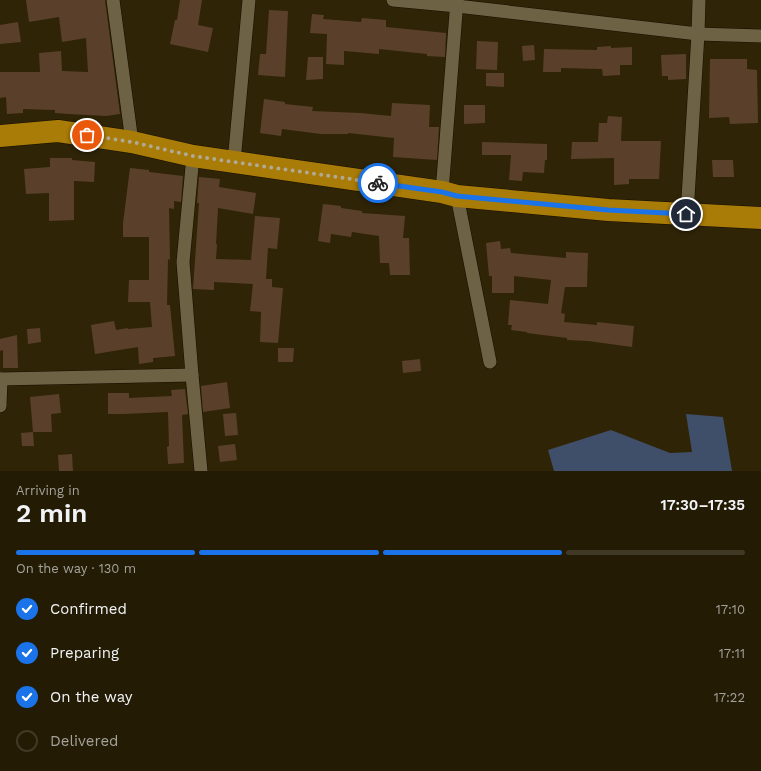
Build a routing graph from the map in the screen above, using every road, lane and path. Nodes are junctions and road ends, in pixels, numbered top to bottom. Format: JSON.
{"nodes":[{"id":1,"x":113,"y":0,"type":"edge"},
{"id":2,"x":249,"y":0,"type":"edge"},
{"id":3,"x":393,"y":0,"type":"edge"},
{"id":4,"x":699,"y":0,"type":"edge"},
{"id":5,"x":457,"y":3,"type":"edge"},
{"id":6,"x":698,"y":34,"type":"junction"},
{"id":7,"x":761,"y":36,"type":"edge"},
{"id":8,"x":0,"y":136,"type":"edge"},
{"id":9,"x":132,"y":142,"type":"junction"},
{"id":10,"x":193,"y":156,"type":"junction"},
{"id":11,"x":234,"y":162,"type":"junction"},
{"id":12,"x":450,"y":194,"type":"junction"},
{"id":13,"x":686,"y":214,"type":"junction"},
{"id":14,"x":761,"y":218,"type":"edge"},
{"id":15,"x":490,"y":362,"type":"dead end"},
{"id":16,"x":192,"y":375,"type":"junction"},
{"id":17,"x":1,"y":379,"type":"edge"},
{"id":18,"x":0,"y":406,"type":"edge"},
{"id":19,"x":201,"y":471,"type":"edge"}],
"edges":[{"from":1,"to":9,"type":"street"},
{"from":2,"to":11,"type":"street"},
{"from":3,"to":5,"type":"street"},
{"from":4,"to":6,"type":"street"},
{"from":5,"to":6,"type":"street"},
{"from":5,"to":12,"type":"street"},
{"from":6,"to":7,"type":"street"},
{"from":6,"to":13,"type":"street"},
{"from":8,"to":9,"type":"highway"},
{"from":9,"to":10,"type":"highway"},
{"from":10,"to":11,"type":"highway"},
{"from":10,"to":16,"type":"street"},
{"from":11,"to":12,"type":"highway"},
{"from":12,"to":13,"type":"highway"},
{"from":12,"to":15,"type":"street"},
{"from":13,"to":14,"type":"highway"},
{"from":16,"to":17,"type":"street"},
{"from":16,"to":19,"type":"street"},
{"from":17,"to":18,"type":"street"}]}
